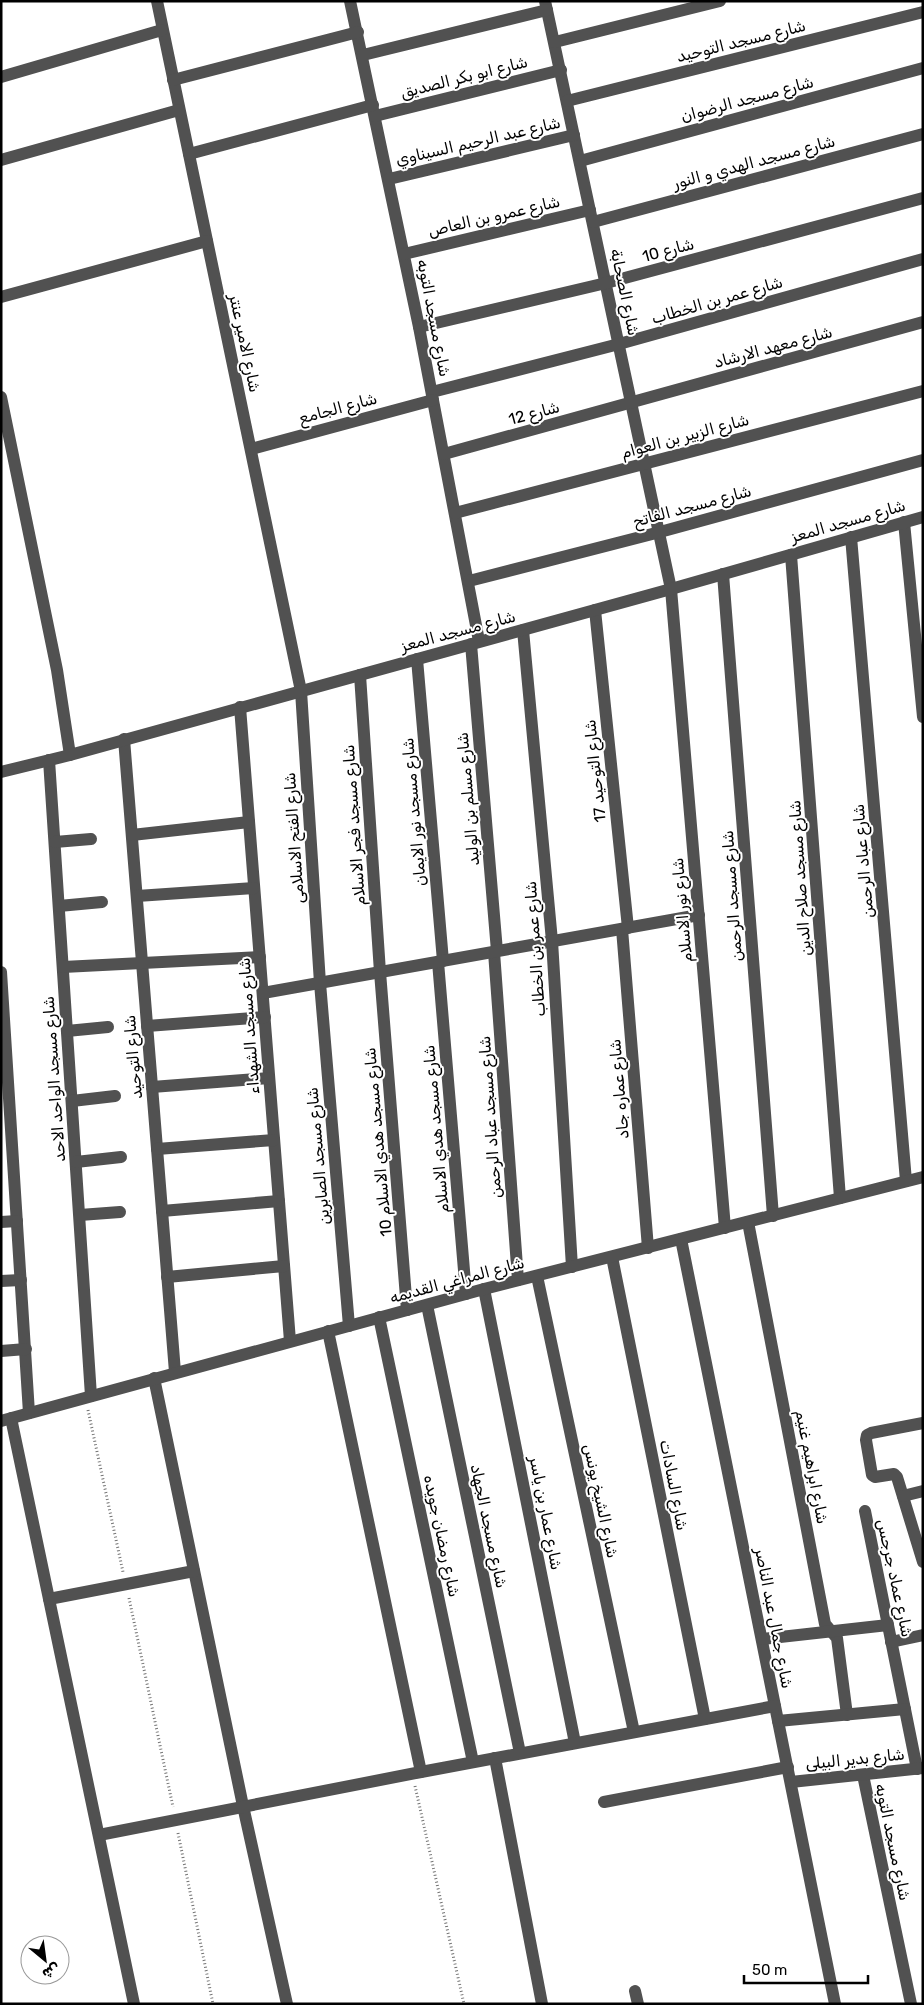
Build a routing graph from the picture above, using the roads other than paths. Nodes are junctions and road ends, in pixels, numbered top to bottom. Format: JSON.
{"nodes":[{"id":1,"x":157,"y":1,"type":"edge"},
{"id":2,"x":350,"y":1,"type":"edge"},
{"id":3,"x":720,"y":1,"type":"edge"},
{"id":4,"x":546,"y":6,"type":"edge"},
{"id":5,"x":923,"y":12,"type":"edge"},
{"id":6,"x":162,"y":30,"type":"junction"},
{"id":7,"x":358,"y":32,"type":"junction"},
{"id":8,"x":555,"y":42,"type":"junction"},
{"id":9,"x":363,"y":55,"type":"junction"},
{"id":10,"x":923,"y":68,"type":"edge"},
{"id":11,"x":560,"y":70,"type":"junction"},
{"id":12,"x":1,"y":77,"type":"edge"},
{"id":13,"x":173,"y":80,"type":"junction"},
{"id":14,"x":567,"y":100,"type":"junction"},
{"id":15,"x":179,"y":110,"type":"junction"},
{"id":16,"x":374,"y":110,"type":"junction"},
{"id":17,"x":923,"y":134,"type":"edge"},
{"id":18,"x":574,"y":135,"type":"junction"},
{"id":19,"x":189,"y":154,"type":"junction"},
{"id":20,"x":1,"y":160,"type":"edge"},
{"id":21,"x":580,"y":161,"type":"junction"},
{"id":22,"x":389,"y":179,"type":"junction"},
{"id":23,"x":923,"y":198,"type":"edge"},
{"id":24,"x":592,"y":216,"type":"junction"},
{"id":25,"x":207,"y":241,"type":"junction"},
{"id":26,"x":404,"y":254,"type":"junction"},
{"id":27,"x":923,"y":259,"type":"edge"},
{"id":28,"x":606,"y":283,"type":"junction"},
{"id":29,"x":1,"y":298,"type":"edge"},
{"id":30,"x":923,"y":322,"type":"edge"},
{"id":31,"x":419,"y":327,"type":"junction"},
{"id":32,"x":619,"y":344,"type":"junction"},
{"id":33,"x":923,"y":391,"type":"edge"},
{"id":34,"x":1,"y":396,"type":"edge"},
{"id":35,"x":433,"y":396,"type":"junction"},
{"id":36,"x":632,"y":403,"type":"junction"},
{"id":37,"x":251,"y":449,"type":"junction"},
{"id":38,"x":444,"y":454,"type":"junction"},
{"id":39,"x":923,"y":460,"type":"edge"},
{"id":40,"x":645,"y":463,"type":"junction"},
{"id":41,"x":455,"y":513,"type":"junction"},
{"id":42,"x":923,"y":516,"type":"edge"},
{"id":43,"x":904,"y":522,"type":"junction"},
{"id":44,"x":660,"y":532,"type":"junction"},
{"id":45,"x":851,"y":537,"type":"junction"},
{"id":46,"x":791,"y":555,"type":"junction"},
{"id":47,"x":723,"y":574,"type":"junction"},
{"id":48,"x":468,"y":580,"type":"junction"},
{"id":49,"x":671,"y":589,"type":"junction"},
{"id":50,"x":596,"y":610,"type":"junction"},
{"id":51,"x":523,"y":630,"type":"junction"},
{"id":52,"x":475,"y":643,"type":"junction"},
{"id":53,"x":416,"y":659,"type":"junction"},
{"id":54,"x":360,"y":675,"type":"junction"},
{"id":55,"x":301,"y":691,"type":"junction"},
{"id":56,"x":240,"y":707,"type":"junction"},
{"id":57,"x":923,"y":717,"type":"edge"},
{"id":58,"x":124,"y":740,"type":"junction"},
{"id":59,"x":70,"y":755,"type":"junction"},
{"id":60,"x":49,"y":760,"type":"junction"},
{"id":61,"x":1,"y":772,"type":"edge"},
{"id":62,"x":249,"y":822,"type":"junction"},
{"id":63,"x":132,"y":835,"type":"junction"},
{"id":64,"x":91,"y":839,"type":"dead end"},
{"id":65,"x":55,"y":842,"type":"junction"},
{"id":66,"x":254,"y":888,"type":"junction"},
{"id":67,"x":137,"y":896,"type":"junction"},
{"id":68,"x":102,"y":902,"type":"dead end"},
{"id":69,"x":59,"y":906,"type":"junction"},
{"id":70,"x":699,"y":915,"type":"junction"},
{"id":71,"x":625,"y":928,"type":"junction"},
{"id":72,"x":552,"y":941,"type":"junction"},
{"id":73,"x":495,"y":952,"type":"junction"},
{"id":74,"x":260,"y":957,"type":"junction"},
{"id":75,"x":440,"y":962,"type":"junction"},
{"id":76,"x":142,"y":963,"type":"junction"},
{"id":77,"x":63,"y":967,"type":"junction"},
{"id":78,"x":1,"y":972,"type":"edge"},
{"id":79,"x":380,"y":972,"type":"junction"},
{"id":80,"x":320,"y":983,"type":"junction"},
{"id":81,"x":263,"y":993,"type":"junction"},
{"id":82,"x":265,"y":1017,"type":"junction"},
{"id":83,"x":147,"y":1026,"type":"junction"},
{"id":84,"x":108,"y":1027,"type":"dead end"},
{"id":85,"x":68,"y":1031,"type":"junction"},
{"id":86,"x":269,"y":1078,"type":"junction"},
{"id":87,"x":152,"y":1087,"type":"junction"},
{"id":88,"x":115,"y":1096,"type":"dead end"},
{"id":89,"x":5,"y":1099,"type":"edge"},
{"id":90,"x":72,"y":1101,"type":"junction"},
{"id":91,"x":274,"y":1140,"type":"junction"},
{"id":92,"x":157,"y":1149,"type":"junction"},
{"id":93,"x":121,"y":1157,"type":"dead end"},
{"id":94,"x":7,"y":1160,"type":"edge"},
{"id":95,"x":76,"y":1162,"type":"junction"},
{"id":96,"x":923,"y":1177,"type":"edge"},
{"id":97,"x":906,"y":1182,"type":"junction"},
{"id":98,"x":840,"y":1198,"type":"junction"},
{"id":99,"x":279,"y":1201,"type":"junction"},
{"id":100,"x":162,"y":1211,"type":"junction"},
{"id":101,"x":120,"y":1212,"type":"dead end"},
{"id":102,"x":80,"y":1215,"type":"junction"},
{"id":103,"x":774,"y":1216,"type":"junction"},
{"id":104,"x":17,"y":1221,"type":"junction"},
{"id":105,"x":1,"y":1222,"type":"edge"},
{"id":106,"x":748,"y":1222,"type":"junction"},
{"id":107,"x":724,"y":1228,"type":"junction"},
{"id":108,"x":681,"y":1239,"type":"junction"},
{"id":109,"x":648,"y":1248,"type":"junction"},
{"id":110,"x":612,"y":1257,"type":"junction"},
{"id":111,"x":284,"y":1266,"type":"junction"},
{"id":112,"x":572,"y":1267,"type":"junction"},
{"id":113,"x":537,"y":1276,"type":"junction"},
{"id":114,"x":167,"y":1277,"type":"junction"},
{"id":115,"x":21,"y":1280,"type":"junction"},
{"id":116,"x":518,"y":1280,"type":"junction"},
{"id":117,"x":1,"y":1282,"type":"edge"},
{"id":118,"x":484,"y":1289,"type":"junction"},
{"id":119,"x":466,"y":1294,"type":"junction"},
{"id":120,"x":426,"y":1305,"type":"junction"},
{"id":121,"x":408,"y":1310,"type":"junction"},
{"id":122,"x":379,"y":1318,"type":"junction"},
{"id":123,"x":349,"y":1326,"type":"junction"},
{"id":124,"x":328,"y":1331,"type":"junction"},
{"id":125,"x":290,"y":1342,"type":"junction"},
{"id":126,"x":26,"y":1349,"type":"junction"},
{"id":127,"x":1,"y":1351,"type":"edge"},
{"id":128,"x":175,"y":1372,"type":"junction"},
{"id":129,"x":154,"y":1378,"type":"junction"},
{"id":130,"x":88,"y":1396,"type":"junction"},
{"id":131,"x":29,"y":1413,"type":"junction"},
{"id":132,"x":6,"y":1420,"type":"edge"},
{"id":133,"x":923,"y":1423,"type":"edge"},
{"id":134,"x":923,"y":1491,"type":"edge"},
{"id":135,"x":903,"y":1496,"type":"junction"},
{"id":136,"x":865,"y":1511,"type":"dead end"},
{"id":137,"x":923,"y":1562,"type":"edge"},
{"id":138,"x":194,"y":1572,"type":"junction"},
{"id":139,"x":49,"y":1599,"type":"junction"},
{"id":140,"x":888,"y":1625,"type":"junction"},
{"id":141,"x":832,"y":1631,"type":"junction"},
{"id":142,"x":923,"y":1636,"type":"edge"},
{"id":143,"x":762,"y":1639,"type":"junction"},
{"id":144,"x":891,"y":1642,"type":"junction"},
{"id":145,"x":775,"y":1706,"type":"junction"},
{"id":146,"x":905,"y":1709,"type":"junction"},
{"id":147,"x":847,"y":1715,"type":"junction"},
{"id":148,"x":705,"y":1719,"type":"junction"},
{"id":149,"x":778,"y":1722,"type":"junction"},
{"id":150,"x":634,"y":1732,"type":"junction"},
{"id":151,"x":575,"y":1743,"type":"junction"},
{"id":152,"x":520,"y":1753,"type":"junction"},
{"id":153,"x":495,"y":1758,"type":"junction"},
{"id":154,"x":473,"y":1762,"type":"junction"},
{"id":155,"x":788,"y":1767,"type":"junction"},
{"id":156,"x":920,"y":1768,"type":"edge"},
{"id":157,"x":416,"y":1772,"type":"junction"},
{"id":158,"x":862,"y":1774,"type":"junction"},
{"id":159,"x":791,"y":1782,"type":"junction"},
{"id":160,"x":604,"y":1802,"type":"dead end"},
{"id":161,"x":244,"y":1806,"type":"junction"},
{"id":162,"x":99,"y":1835,"type":"junction"},
{"id":163,"x":635,"y":1991,"type":"dead end"},
{"id":164,"x":134,"y":2004,"type":"edge"},
{"id":165,"x":287,"y":2004,"type":"edge"},
{"id":166,"x":542,"y":2004,"type":"edge"},
{"id":167,"x":638,"y":2004,"type":"edge"},
{"id":168,"x":835,"y":2004,"type":"edge"},
{"id":169,"x":911,"y":2004,"type":"edge"}],
"edges":[{"from":1,"to":6,"type":"street","name":"شارع الامير عنتر"},
{"from":2,"to":7,"type":"street","name":"شارع مسجد التوبه"},
{"from":3,"to":8,"type":"street"},
{"from":4,"to":8,"type":"street","name":"شارع الصحابة"},
{"from":4,"to":9,"type":"street"},
{"from":5,"to":14,"type":"street","name":"شارع مسجد التوحيد"},
{"from":6,"to":12,"type":"street"},
{"from":6,"to":13,"type":"street","name":"شارع الامير عنتر"},
{"from":7,"to":9,"type":"street","name":"شارع مسجد التوبه"},
{"from":7,"to":13,"type":"street"},
{"from":8,"to":11,"type":"street","name":"شارع الصحابة"},
{"from":9,"to":16,"type":"street","name":"شارع مسجد التوبه"},
{"from":10,"to":21,"type":"street","name":"شارع مسجد الرضوان"},
{"from":11,"to":14,"type":"street","name":"شارع الصحابة"},
{"from":11,"to":16,"type":"street","name":"شارع ابو بكر الصديق"},
{"from":13,"to":15,"type":"street","name":"شارع الامير عنتر"},
{"from":14,"to":18,"type":"street","name":"شارع الصحابة"},
{"from":15,"to":19,"type":"street","name":"شارع الامير عنتر"},
{"from":15,"to":20,"type":"street"},
{"from":16,"to":19,"type":"street","name":"شارع ابو بكر الصديق"},
{"from":16,"to":22,"type":"street","name":"شارع مسجد التوبه"},
{"from":17,"to":24,"type":"street","name":"شارع مسجد الهدي و النور"},
{"from":18,"to":21,"type":"street","name":"شارع الصحابة"},
{"from":18,"to":22,"type":"street","name":"شارع عبد الرحيم السيناوي"},
{"from":19,"to":25,"type":"street","name":"شارع الامير عنتر"},
{"from":21,"to":24,"type":"street","name":"شارع الصحابة"},
{"from":22,"to":26,"type":"street","name":"شارع مسجد التوبه"},
{"from":23,"to":28,"type":"street","name":"شارع 10"},
{"from":24,"to":26,"type":"street","name":"شارع عمرو بن العاص"},
{"from":24,"to":28,"type":"street","name":"شارع الصحابة"},
{"from":25,"to":29,"type":"street"},
{"from":25,"to":37,"type":"street","name":"شارع الامير عنتر"},
{"from":26,"to":31,"type":"street","name":"شارع مسجد التوبه"},
{"from":27,"to":32,"type":"street","name":"شارع عمر بن الخطاب"},
{"from":28,"to":31,"type":"street","name":"شارع 10"},
{"from":28,"to":32,"type":"street","name":"شارع الصحابة"},
{"from":30,"to":36,"type":"street","name":"شارع معهد الارشاد"},
{"from":31,"to":35,"type":"street","name":"شارع مسجد التوبه"},
{"from":32,"to":35,"type":"street","name":"شارع عمر بن الخطاب"},
{"from":32,"to":36,"type":"street","name":"شارع الصحابة"},
{"from":33,"to":40,"type":"street","name":"شارع الزبير بن العوام"},
{"from":34,"to":59,"type":"street"},
{"from":35,"to":37,"type":"street","name":"شارع الجامع"},
{"from":35,"to":38,"type":"street","name":"شارع مسجد التوبه"},
{"from":36,"to":38,"type":"street","name":"شارع 12"},
{"from":36,"to":40,"type":"street","name":"شارع الصحابة"},
{"from":37,"to":55,"type":"street","name":"شارع الامير عنتر"},
{"from":38,"to":41,"type":"street","name":"شارع مسجد التوبه"},
{"from":39,"to":44,"type":"street","name":"شارع مسجد الفاتح"},
{"from":40,"to":41,"type":"street","name":"شارع الزبير بن العوام"},
{"from":40,"to":44,"type":"street","name":"شارع الصحابة"},
{"from":41,"to":48,"type":"street","name":"شارع مسجد التوبه"},
{"from":42,"to":43,"type":"street","name":"شارع مسجد المعز"},
{"from":43,"to":45,"type":"street","name":"شارع مسجد المعز"},
{"from":43,"to":57,"type":"street"},
{"from":44,"to":48,"type":"street","name":"شارع مسجد الفاتح"},
{"from":44,"to":49,"type":"street","name":"شارع الصحابة"},
{"from":45,"to":46,"type":"street","name":"شارع مسجد المعز"},
{"from":45,"to":97,"type":"street","name":"شارع عباد الرحمن"},
{"from":46,"to":47,"type":"street","name":"شارع مسجد المعز"},
{"from":46,"to":98,"type":"street","name":"شارع مسجد صلاح الدين"},
{"from":47,"to":49,"type":"street","name":"شارع مسجد المعز"},
{"from":47,"to":103,"type":"street","name":"شارع مسجد الرحمن"},
{"from":48,"to":52,"type":"street","name":"شارع مسجد التوبه"},
{"from":49,"to":50,"type":"street","name":"شارع مسجد المعز"},
{"from":49,"to":70,"type":"street","name":"شارع نور الاسلام"},
{"from":50,"to":51,"type":"street","name":"شارع مسجد المعز"},
{"from":50,"to":71,"type":"street","name":"شارع التوحيد 17"},
{"from":51,"to":52,"type":"street","name":"شارع مسجد المعز"},
{"from":51,"to":72,"type":"street","name":"شارع عمر بن الخطاب"},
{"from":52,"to":53,"type":"street","name":"شارع مسجد المعز"},
{"from":52,"to":73,"type":"street","name":"شارع مسلم بن الوليد"},
{"from":53,"to":54,"type":"street","name":"شارع مسجد المعز"},
{"from":53,"to":75,"type":"street","name":"شارع مسجد نور الايمان"},
{"from":54,"to":55,"type":"street","name":"شارع مسجد المعز"},
{"from":54,"to":79,"type":"street","name":"شارع مسجد فجر الاسلام"},
{"from":55,"to":56,"type":"street","name":"شارع مسجد المعز"},
{"from":55,"to":80,"type":"street","name":"شارع الفتح الاسلامى"},
{"from":56,"to":58,"type":"street","name":"شارع مسجد المعز"},
{"from":56,"to":62,"type":"street","name":"شارع مسجد الشهداء"},
{"from":58,"to":59,"type":"street","name":"شارع مسجد المعز"},
{"from":58,"to":63,"type":"street","name":"شارع التوحيد"},
{"from":59,"to":60,"type":"street","name":"شارع مسجد المعز"},
{"from":60,"to":61,"type":"street","name":"شارع مسجد المعز"},
{"from":60,"to":65,"type":"street","name":"شارع مسجد الواحد الاحد"},
{"from":62,"to":63,"type":"street"},
{"from":62,"to":66,"type":"street","name":"شارع مسجد الشهداء"},
{"from":63,"to":67,"type":"street","name":"شارع التوحيد"},
{"from":64,"to":65,"type":"street"},
{"from":65,"to":69,"type":"street","name":"شارع مسجد الواحد الاحد"},
{"from":66,"to":67,"type":"street"},
{"from":66,"to":74,"type":"street","name":"شارع مسجد الشهداء"},
{"from":67,"to":76,"type":"street","name":"شارع التوحيد"},
{"from":68,"to":69,"type":"street"},
{"from":69,"to":77,"type":"street","name":"شارع مسجد الواحد الاحد"},
{"from":70,"to":71,"type":"street"},
{"from":70,"to":107,"type":"street","name":"شارع نور الاسلام"},
{"from":71,"to":72,"type":"street"},
{"from":71,"to":109,"type":"street","name":"شارع عماره جاد"},
{"from":72,"to":73,"type":"street"},
{"from":72,"to":112,"type":"street","name":"شارع عمر بن الخطاب"},
{"from":73,"to":75,"type":"street"},
{"from":73,"to":116,"type":"street","name":"شارع مسجد عباد الرحمن"},
{"from":74,"to":76,"type":"street"},
{"from":74,"to":81,"type":"street","name":"شارع مسجد الشهداء"},
{"from":75,"to":79,"type":"street"},
{"from":75,"to":119,"type":"street","name":"شارع مسجد هدي الاسلام"},
{"from":76,"to":77,"type":"street"},
{"from":76,"to":83,"type":"street","name":"شارع التوحيد"},
{"from":77,"to":85,"type":"street","name":"شارع مسجد الواحد الاحد"},
{"from":78,"to":89,"type":"street"},
{"from":79,"to":80,"type":"street"},
{"from":79,"to":121,"type":"street","name":"شارع مسجد هدي الاسلام 10"},
{"from":80,"to":81,"type":"street"},
{"from":80,"to":123,"type":"street","name":"شارع مسجد الصابرين"},
{"from":81,"to":82,"type":"street","name":"شارع مسجد الشهداء"},
{"from":82,"to":83,"type":"street"},
{"from":82,"to":86,"type":"street","name":"شارع مسجد الشهداء"},
{"from":83,"to":87,"type":"street","name":"شارع التوحيد"},
{"from":84,"to":85,"type":"street"},
{"from":85,"to":90,"type":"street","name":"شارع مسجد الواحد الاحد"},
{"from":86,"to":87,"type":"street"},
{"from":86,"to":91,"type":"street","name":"شارع مسجد الشهداء"},
{"from":87,"to":92,"type":"street","name":"شارع التوحيد"},
{"from":88,"to":90,"type":"street"},
{"from":89,"to":94,"type":"street"},
{"from":90,"to":95,"type":"street","name":"شارع مسجد الواحد الاحد"},
{"from":91,"to":92,"type":"street"},
{"from":91,"to":99,"type":"street","name":"شارع مسجد الشهداء"},
{"from":92,"to":100,"type":"street","name":"شارع التوحيد"},
{"from":93,"to":95,"type":"street"},
{"from":94,"to":104,"type":"street"},
{"from":95,"to":102,"type":"street","name":"شارع مسجد الواحد الاحد"},
{"from":96,"to":97,"type":"street","name":"شارع المراغي القديمه"},
{"from":97,"to":98,"type":"street","name":"شارع المراغي القديمه"},
{"from":98,"to":103,"type":"street","name":"شارع المراغي القديمه"},
{"from":99,"to":100,"type":"street"},
{"from":99,"to":111,"type":"street","name":"شارع مسجد الشهداء"},
{"from":100,"to":114,"type":"street","name":"شارع التوحيد"},
{"from":101,"to":102,"type":"street"},
{"from":102,"to":130,"type":"street","name":"شارع مسجد الواحد الاحد"},
{"from":103,"to":106,"type":"street","name":"شارع المراغي القديمه"},
{"from":104,"to":105,"type":"street"},
{"from":104,"to":115,"type":"street"},
{"from":106,"to":107,"type":"street","name":"شارع المراغي القديمه"},
{"from":106,"to":141,"type":"street","name":"شارع ابراهيم غنيم"},
{"from":107,"to":108,"type":"street","name":"شارع المراغي القديمه"},
{"from":108,"to":109,"type":"street","name":"شارع المراغي القديمه"},
{"from":108,"to":143,"type":"street","name":"شارع جمال عبد الناصر"},
{"from":109,"to":110,"type":"street","name":"شارع المراغي القديمه"},
{"from":110,"to":112,"type":"street","name":"شارع المراغي القديمه"},
{"from":110,"to":148,"type":"street","name":"شارع السادات"},
{"from":111,"to":114,"type":"street"},
{"from":111,"to":125,"type":"street","name":"شارع مسجد الشهداء"},
{"from":112,"to":113,"type":"street","name":"شارع المراغي القديمه"},
{"from":113,"to":116,"type":"street","name":"شارع المراغي القديمه"},
{"from":113,"to":150,"type":"street","name":"شارع الشيخ يونس"},
{"from":114,"to":128,"type":"street","name":"شارع التوحيد"},
{"from":115,"to":117,"type":"street"},
{"from":115,"to":126,"type":"street"},
{"from":116,"to":118,"type":"street","name":"شارع المراغي القديمه"},
{"from":118,"to":119,"type":"street","name":"شارع المراغي القديمه"},
{"from":118,"to":151,"type":"street","name":"شارع عمار بن ياسر"},
{"from":119,"to":120,"type":"street","name":"شارع المراغي القديمه"},
{"from":120,"to":121,"type":"street","name":"شارع المراغي القديمه"},
{"from":120,"to":152,"type":"street","name":"شارع مسجد الجهاد"},
{"from":121,"to":122,"type":"street","name":"شارع المراغي القديمه"},
{"from":122,"to":123,"type":"street","name":"شارع المراغي القديمه"},
{"from":122,"to":154,"type":"street","name":"شارع رمضان جويده"},
{"from":123,"to":124,"type":"street","name":"شارع المراغي القديمه"},
{"from":124,"to":125,"type":"street","name":"شارع المراغي القديمه"},
{"from":124,"to":157,"type":"street"},
{"from":125,"to":128,"type":"street","name":"شارع المراغي القديمه"},
{"from":126,"to":127,"type":"street"},
{"from":126,"to":131,"type":"street"},
{"from":128,"to":129,"type":"street","name":"شارع المراغي القديمه"},
{"from":129,"to":130,"type":"street","name":"شارع المراغي القديمه"},
{"from":129,"to":138,"type":"street"},
{"from":130,"to":131,"type":"street","name":"شارع المراغي القديمه"},
{"from":131,"to":132,"type":"street","name":"شارع المراغي القديمه"},
{"from":132,"to":139,"type":"street"},
{"from":133,"to":135,"type":"street"},
{"from":134,"to":135,"type":"street"},
{"from":135,"to":137,"type":"street"},
{"from":136,"to":140,"type":"street","name":"شارع عماد جرجس"},
{"from":138,"to":139,"type":"street"},
{"from":138,"to":161,"type":"street"},
{"from":139,"to":162,"type":"street"},
{"from":140,"to":141,"type":"street"},
{"from":140,"to":144,"type":"street","name":"شارع عماد جرجس"},
{"from":141,"to":143,"type":"street"},
{"from":141,"to":147,"type":"street","name":"شارع ابراهيم غنيم"},
{"from":142,"to":144,"type":"street"},
{"from":143,"to":145,"type":"street","name":"شارع جمال عبد الناصر"},
{"from":144,"to":146,"type":"street","name":"شارع عماد جرجس"},
{"from":145,"to":148,"type":"street"},
{"from":145,"to":149,"type":"street","name":"شارع جمال عبد الناصر"},
{"from":146,"to":147,"type":"street"},
{"from":146,"to":156,"type":"street","name":"شارع عماد جرجس"},
{"from":147,"to":149,"type":"street"},
{"from":148,"to":150,"type":"street"},
{"from":149,"to":155,"type":"street","name":"شارع جمال عبد الناصر"},
{"from":150,"to":151,"type":"street"},
{"from":151,"to":152,"type":"street"},
{"from":152,"to":153,"type":"street"},
{"from":153,"to":154,"type":"street"},
{"from":153,"to":166,"type":"street"},
{"from":154,"to":157,"type":"street"},
{"from":155,"to":159,"type":"street","name":"شارع جمال عبد الناصر"},
{"from":155,"to":160,"type":"street"},
{"from":156,"to":158,"type":"street","name":"شارع بدير البيلى"},
{"from":157,"to":161,"type":"street"},
{"from":158,"to":159,"type":"street","name":"شارع بدير البيلى"},
{"from":158,"to":169,"type":"street","name":"شارع مسجد التوبه"},
{"from":159,"to":168,"type":"street","name":"شارع جمال عبد الناصر"},
{"from":161,"to":162,"type":"street"},
{"from":161,"to":165,"type":"street"},
{"from":162,"to":164,"type":"street"},
{"from":163,"to":167,"type":"street"}]}
